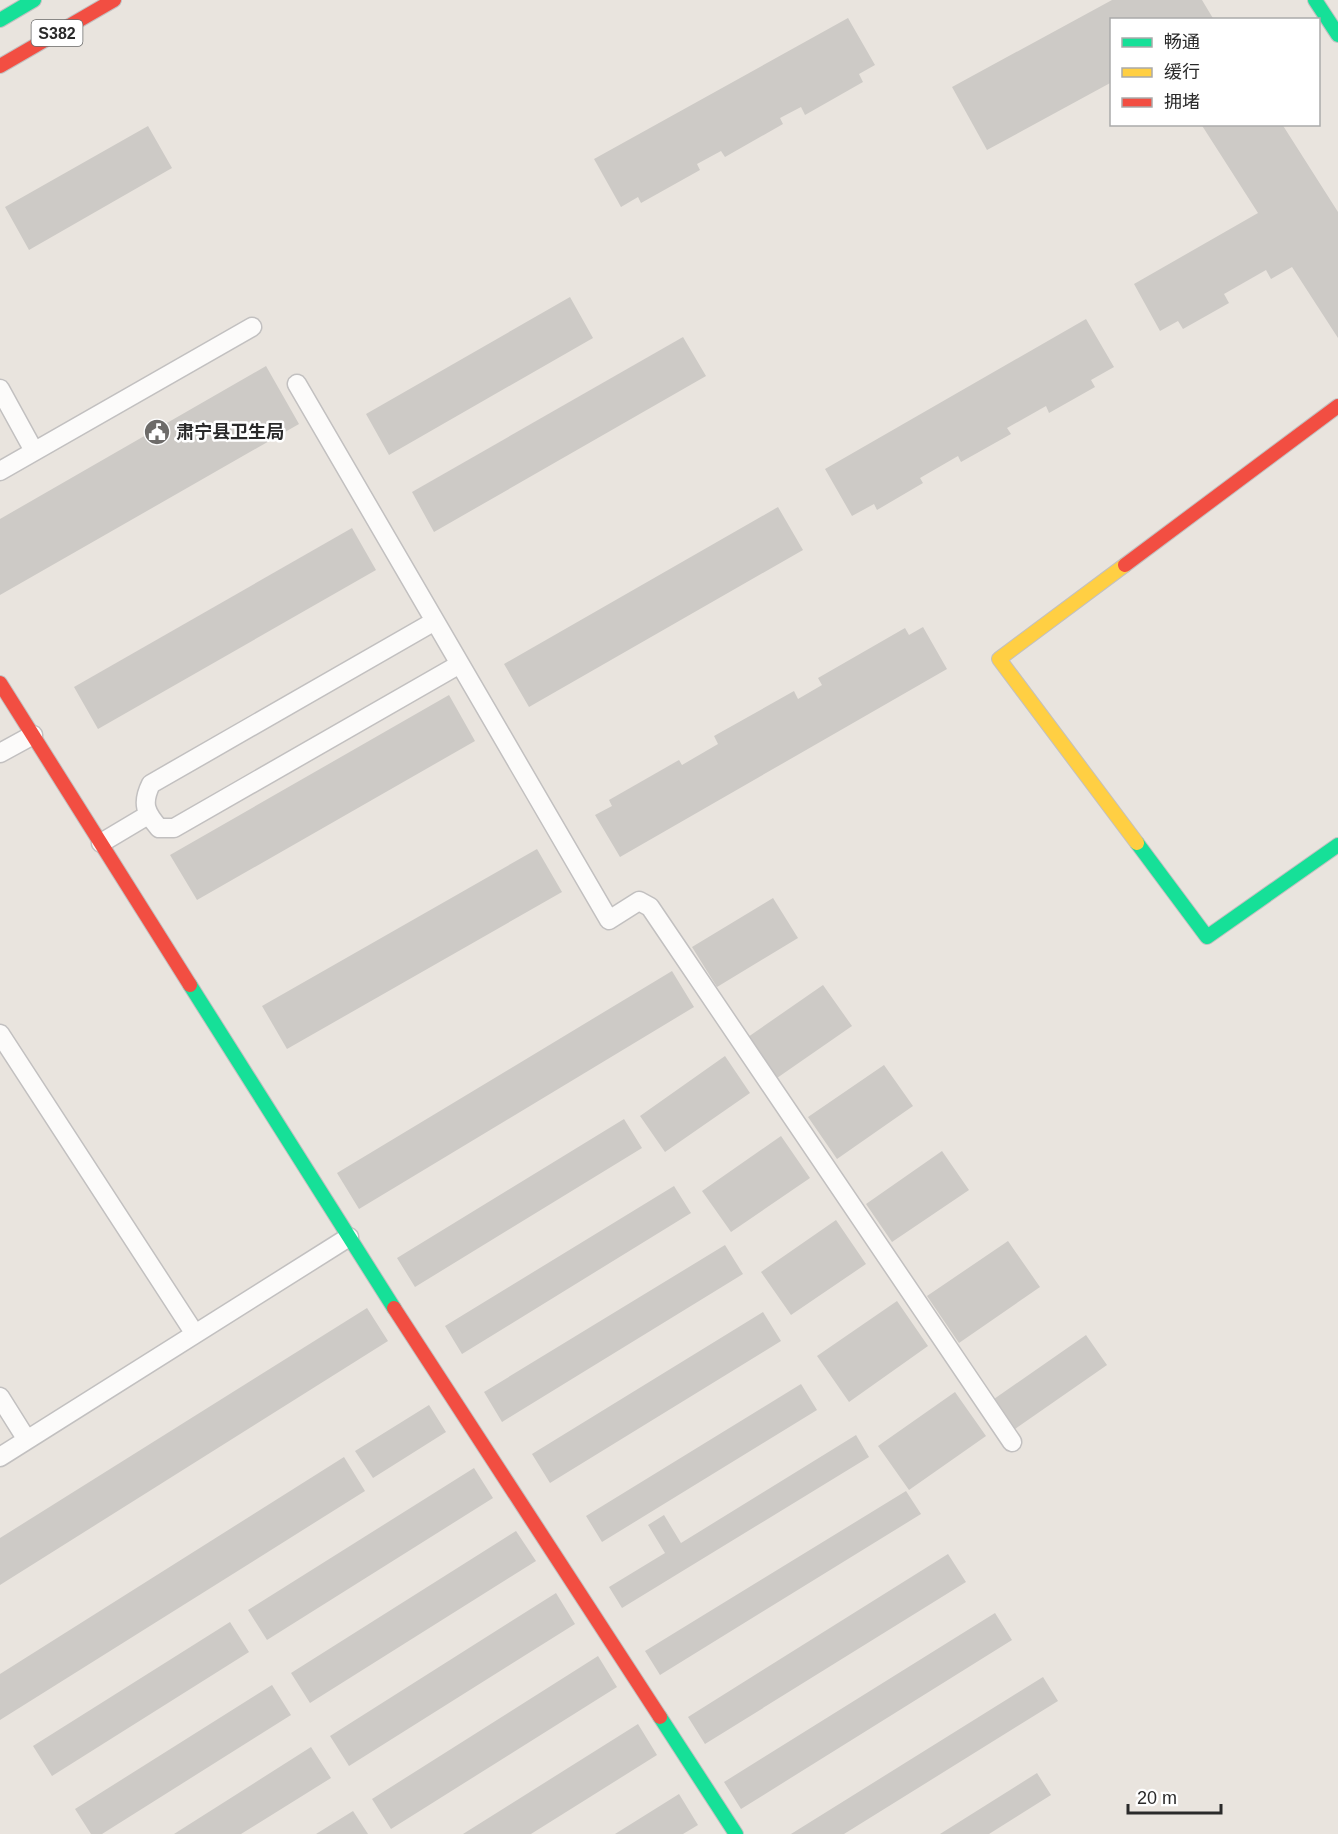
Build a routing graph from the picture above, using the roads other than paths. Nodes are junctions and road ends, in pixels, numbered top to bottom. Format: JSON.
{"nodes":[{"id":1,"x":34,"y":0,"type":"edge"},
{"id":2,"x":114,"y":0,"type":"edge"},
{"id":3,"x":1315,"y":0,"type":"edge"},
{"id":4,"x":0,"y":20,"type":"edge"},
{"id":5,"x":1338,"y":35,"type":"edge"},
{"id":6,"x":0,"y":66,"type":"edge"},
{"id":7,"x":252,"y":327,"type":"dead end"},
{"id":8,"x":297,"y":384,"type":"dead end"},
{"id":9,"x":0,"y":389,"type":"edge"},
{"id":10,"x":1338,"y":406,"type":"edge"},
{"id":11,"x":34,"y":451,"type":"junction"},
{"id":12,"x":0,"y":471,"type":"edge"},
{"id":13,"x":435,"y":621,"type":"junction"},
{"id":14,"x":460,"y":664,"type":"junction"},
{"id":15,"x":0,"y":682,"type":"edge"},
{"id":16,"x":33,"y":735,"type":"junction"},
{"id":17,"x":0,"y":753,"type":"edge"},
{"id":18,"x":148,"y":815,"type":"junction"},
{"id":19,"x":101,"y":843,"type":"junction"},
{"id":20,"x":1338,"y":845,"type":"edge"},
{"id":21,"x":0,"y":1034,"type":"edge"},
{"id":22,"x":349,"y":1237,"type":"junction"},
{"id":23,"x":195,"y":1334,"type":"junction"},
{"id":24,"x":0,"y":1397,"type":"edge"},
{"id":25,"x":27,"y":1440,"type":"junction"},
{"id":26,"x":1011,"y":1442,"type":"dead end"},
{"id":27,"x":0,"y":1457,"type":"edge"},
{"id":28,"x":736,"y":1834,"type":"edge"}],
"edges":[{"from":1,"to":4,"type":"street","number":"S382"},
{"from":2,"to":6,"type":"street","number":"S382"},
{"from":3,"to":5,"type":"street"},
{"from":7,"to":11,"type":"lane"},
{"from":8,"to":13,"type":"lane"},
{"from":9,"to":11,"type":"lane"},
{"from":10,"to":20,"type":"street"},
{"from":11,"to":12,"type":"lane"},
{"from":13,"to":14,"type":"lane"},
{"from":13,"to":18,"type":"lane"},
{"from":14,"to":18,"type":"lane"},
{"from":14,"to":26,"type":"lane"},
{"from":15,"to":16,"type":"street"},
{"from":16,"to":17,"type":"lane"},
{"from":16,"to":19,"type":"street"},
{"from":18,"to":19,"type":"lane"},
{"from":19,"to":22,"type":"street"},
{"from":21,"to":23,"type":"lane"},
{"from":22,"to":23,"type":"lane"},
{"from":22,"to":28,"type":"street"},
{"from":23,"to":25,"type":"lane"},
{"from":24,"to":25,"type":"lane"},
{"from":25,"to":27,"type":"lane"}]}
